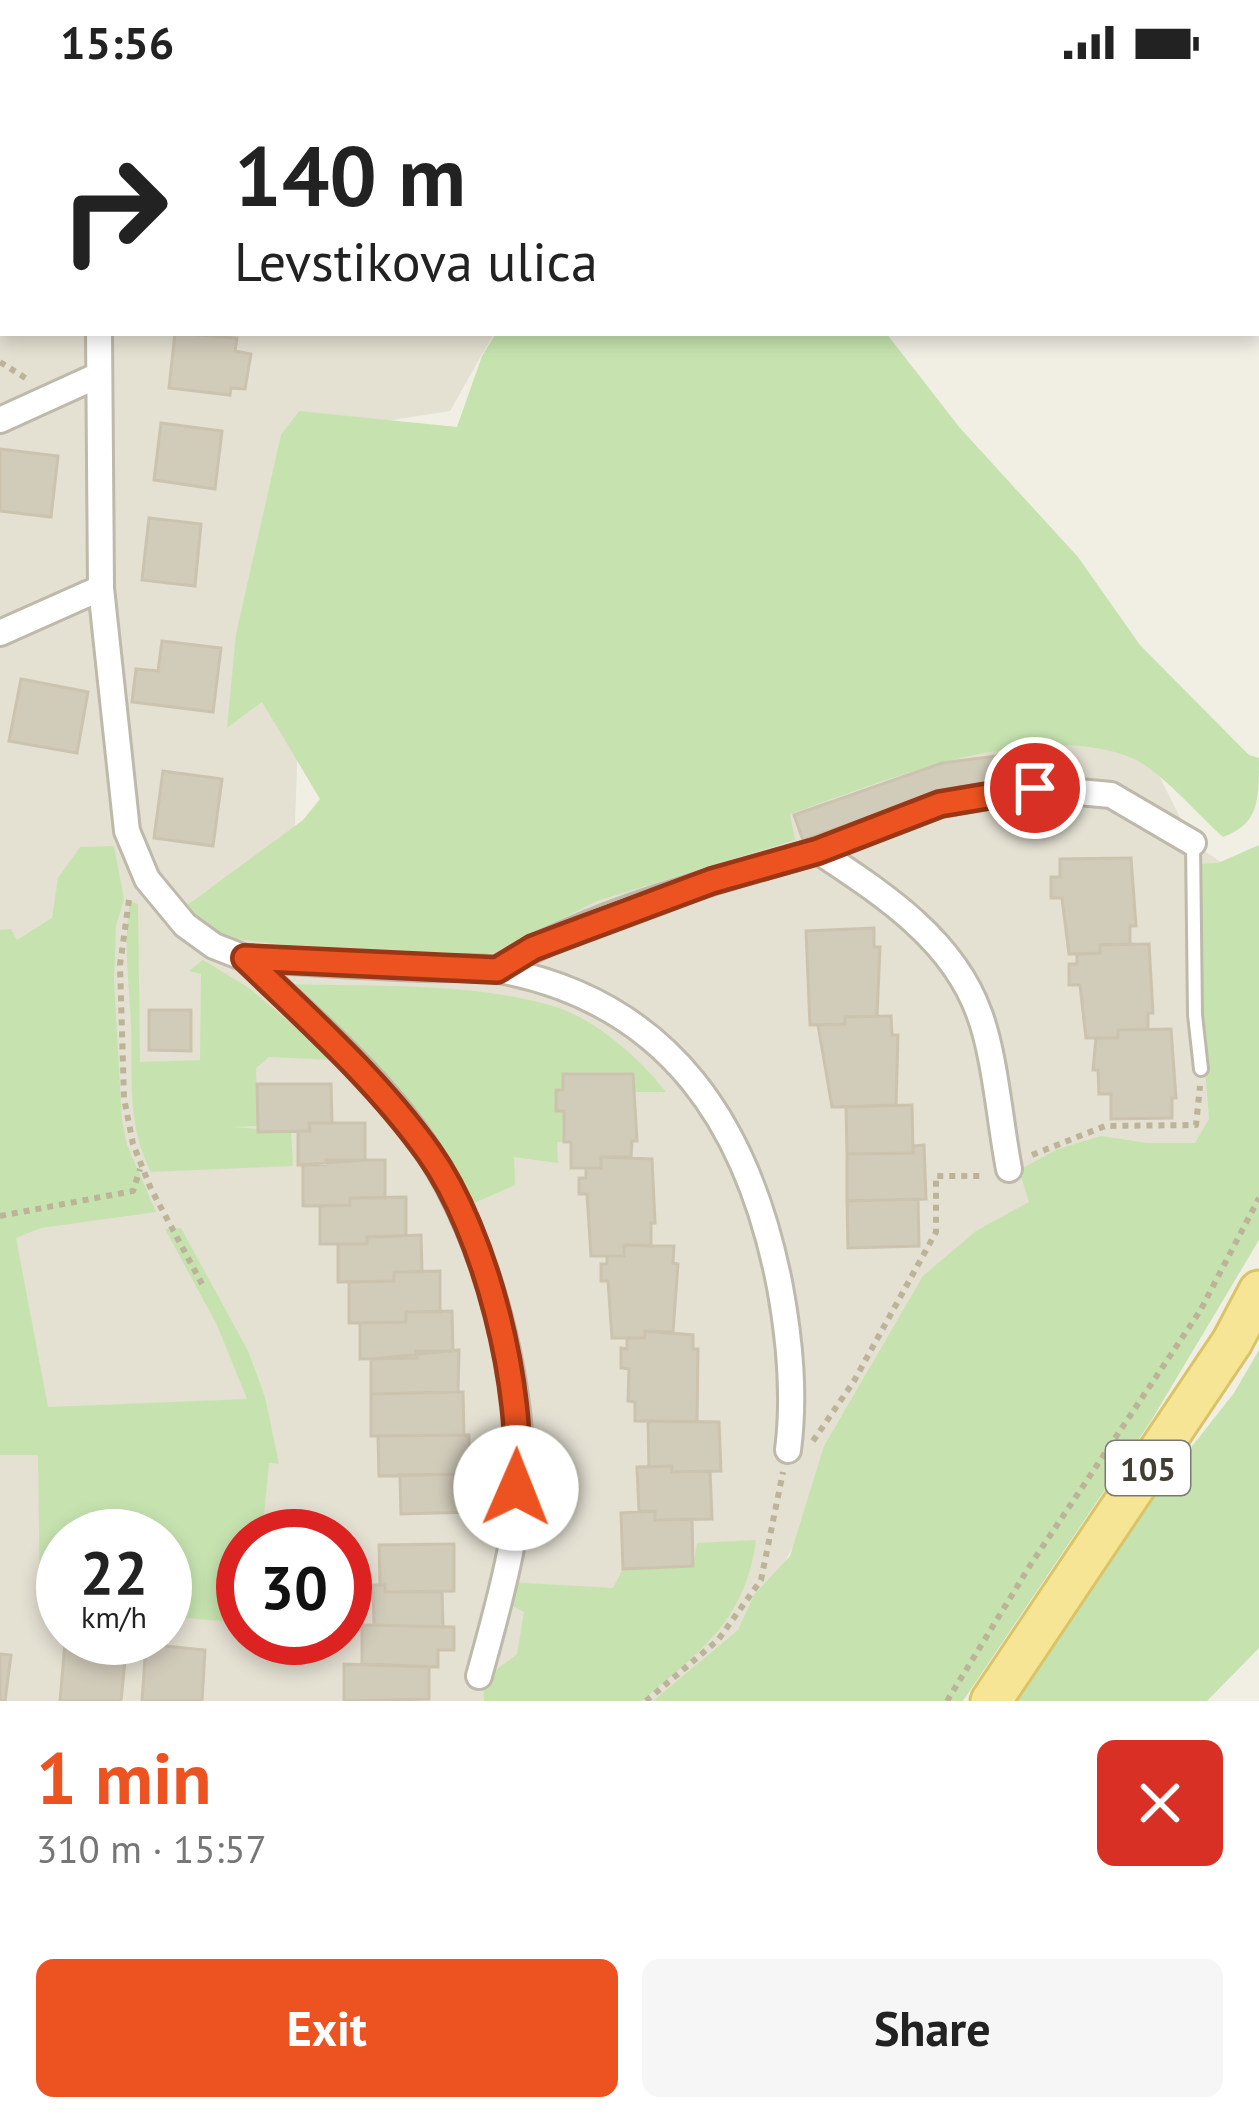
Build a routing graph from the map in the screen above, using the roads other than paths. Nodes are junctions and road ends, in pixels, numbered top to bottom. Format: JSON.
{"nodes":[{"id":1,"x":100,"y":336,"type":"edge"},
{"id":2,"x":99,"y":375,"type":"junction"},
{"id":3,"x":0,"y":420,"type":"edge"},
{"id":4,"x":100,"y":588,"type":"junction"},
{"id":5,"x":0,"y":633,"type":"edge"},
{"id":6,"x":1193,"y":843,"type":"joint"},
{"id":7,"x":818,"y":851,"type":"junction"},
{"id":8,"x":245,"y":958,"type":"junction"},
{"id":9,"x":497,"y":970,"type":"junction"},
{"id":10,"x":1201,"y":1069,"type":"road end"},
{"id":11,"x":1009,"y":1169,"type":"road end"},
{"id":12,"x":1259,"y":1292,"type":"edge"},
{"id":13,"x":788,"y":1450,"type":"road end"},
{"id":14,"x":479,"y":1676,"type":"dead end"},
{"id":15,"x":991,"y":1701,"type":"edge"}],
"edges":[{"from":1,"to":2,"type":"street"},
{"from":2,"to":3,"type":"street"},
{"from":2,"to":4,"type":"street"},
{"from":4,"to":5,"type":"street"},
{"from":4,"to":8,"type":"street"},
{"from":6,"to":7,"type":"street"},
{"from":6,"to":10,"type":"lane"},
{"from":7,"to":9,"type":"street"},
{"from":7,"to":11,"type":"street"},
{"from":8,"to":9,"type":"street"},
{"from":8,"to":14,"type":"street"},
{"from":9,"to":13,"type":"street"},
{"from":12,"to":15,"type":"main road","number":"105"}]}
